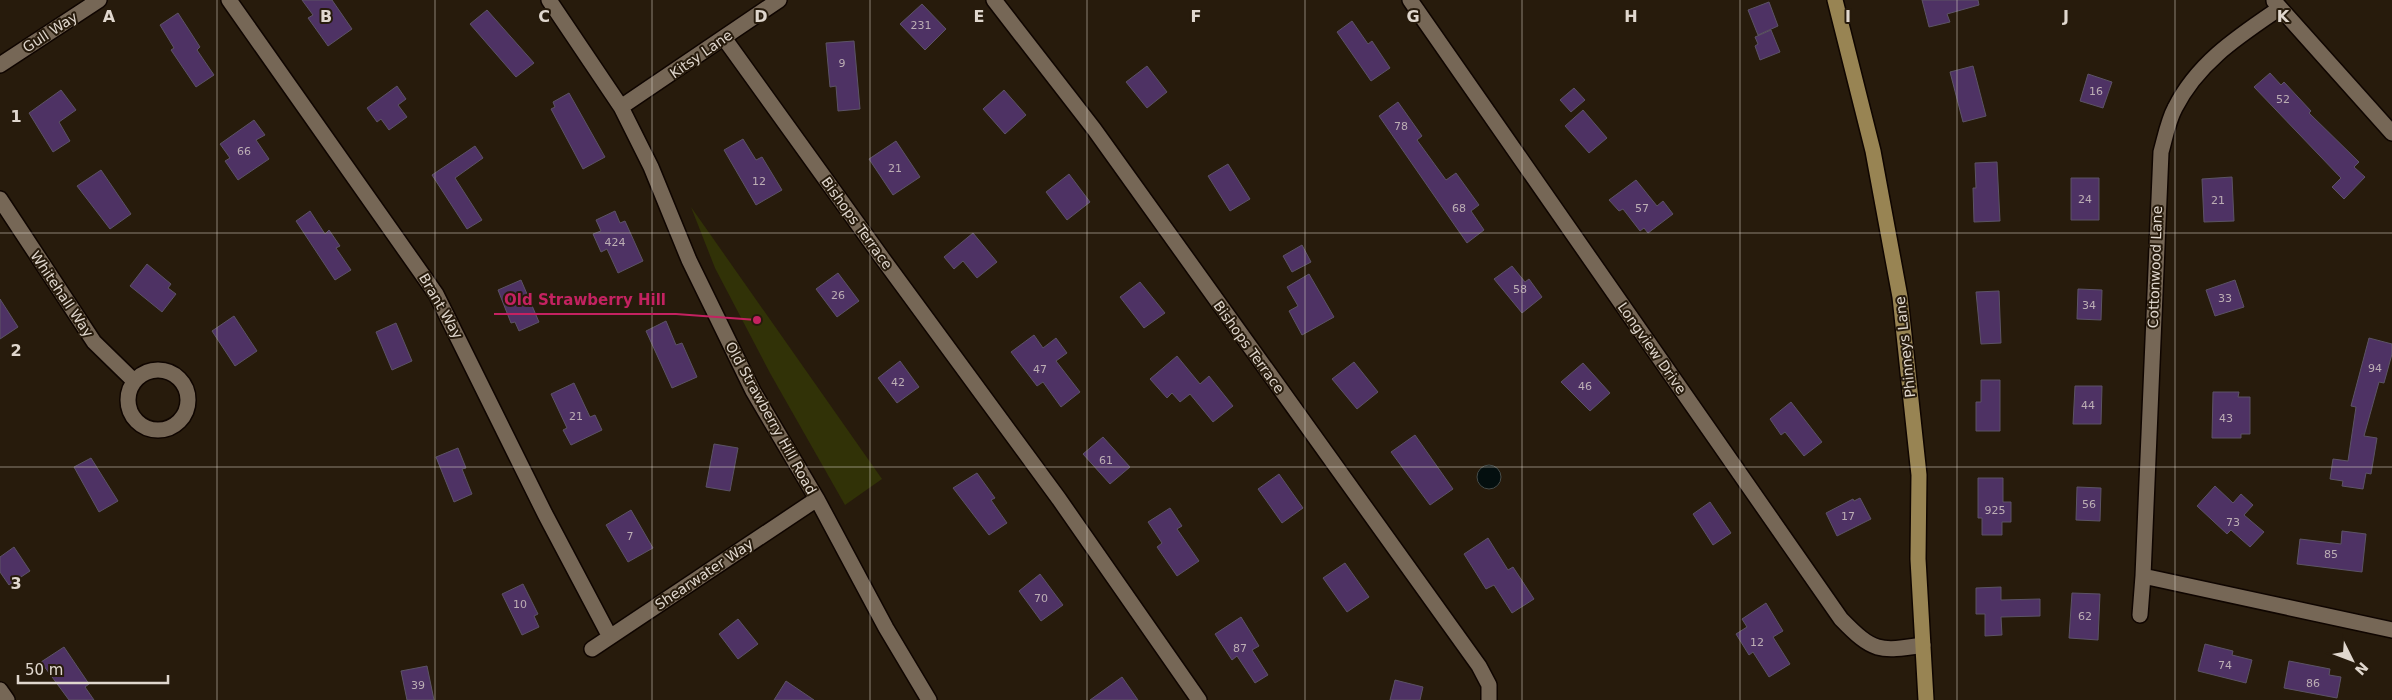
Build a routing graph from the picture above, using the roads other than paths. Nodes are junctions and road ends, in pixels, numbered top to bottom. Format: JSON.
{"nodes":[{"id":1,"x":99,"y":0,"type":"edge"},
{"id":2,"x":229,"y":0,"type":"edge"},
{"id":3,"x":549,"y":0,"type":"edge"},
{"id":4,"x":779,"y":0,"type":"edge"},
{"id":5,"x":994,"y":0,"type":"edge"},
{"id":6,"x":1410,"y":0,"type":"edge"},
{"id":7,"x":1835,"y":0,"type":"edge"},
{"id":8,"x":2277,"y":4,"type":"edge"},
{"id":9,"x":724,"y":38,"type":"junction"},
{"id":10,"x":0,"y":65,"type":"edge"},
{"id":11,"x":622,"y":107,"type":"junction"},
{"id":12,"x":2392,"y":133,"type":"edge"},
{"id":13,"x":0,"y":199,"type":"edge"},
{"id":14,"x":134,"y":381,"type":"junction"},
{"id":15,"x":817,"y":499,"type":"junction"},
{"id":16,"x":2143,"y":576,"type":"junction"},
{"id":17,"x":2140,"y":615,"type":"dead end"},
{"id":18,"x":2392,"y":629,"type":"edge"},
{"id":19,"x":610,"y":637,"type":"junction"},
{"id":20,"x":1923,"y":645,"type":"junction"},
{"id":21,"x":592,"y":650,"type":"dead end"},
{"id":22,"x":0,"y":690,"type":"edge"},
{"id":23,"x":7,"y":700,"type":"edge"},
{"id":24,"x":930,"y":700,"type":"edge"},
{"id":25,"x":1199,"y":700,"type":"edge"},
{"id":26,"x":1489,"y":700,"type":"edge"},
{"id":27,"x":1926,"y":700,"type":"edge"}],
"edges":[{"from":1,"to":10,"type":"street","name":"Gull Way"},
{"from":2,"to":19,"type":"street","name":"Brant Way"},
{"from":3,"to":11,"type":"street","name":"Old Strawberry Hill Road"},
{"from":4,"to":9,"type":"street","name":"Kitsy Lane"},
{"from":5,"to":26,"type":"street","name":"Bishops Terrace"},
{"from":6,"to":20,"type":"street","name":"Longview Drive"},
{"from":7,"to":20,"type":"main road","name":"Phinneys Lane"},
{"from":8,"to":12,"type":"street"},
{"from":8,"to":16,"type":"street","name":"Cottonwood Lane"},
{"from":9,"to":11,"type":"street","name":"Kitsy Lane"},
{"from":9,"to":25,"type":"street","name":"Bishops Terrace"},
{"from":11,"to":15,"type":"street","name":"Old Strawberry Hill Road"},
{"from":13,"to":14,"type":"street","name":"Whitehall Way"},
{"from":14,"to":14,"type":"street"},
{"from":15,"to":19,"type":"street","name":"Shearwater Way"},
{"from":15,"to":24,"type":"street","name":"Old Strawberry Hill Road"},
{"from":16,"to":17,"type":"street","name":"Cottonwood Lane"},
{"from":16,"to":18,"type":"street"},
{"from":19,"to":21,"type":"street","name":"Shearwater Way"},
{"from":20,"to":27,"type":"main road","name":"Phinneys Lane"},
{"from":22,"to":23,"type":"street"}]}
